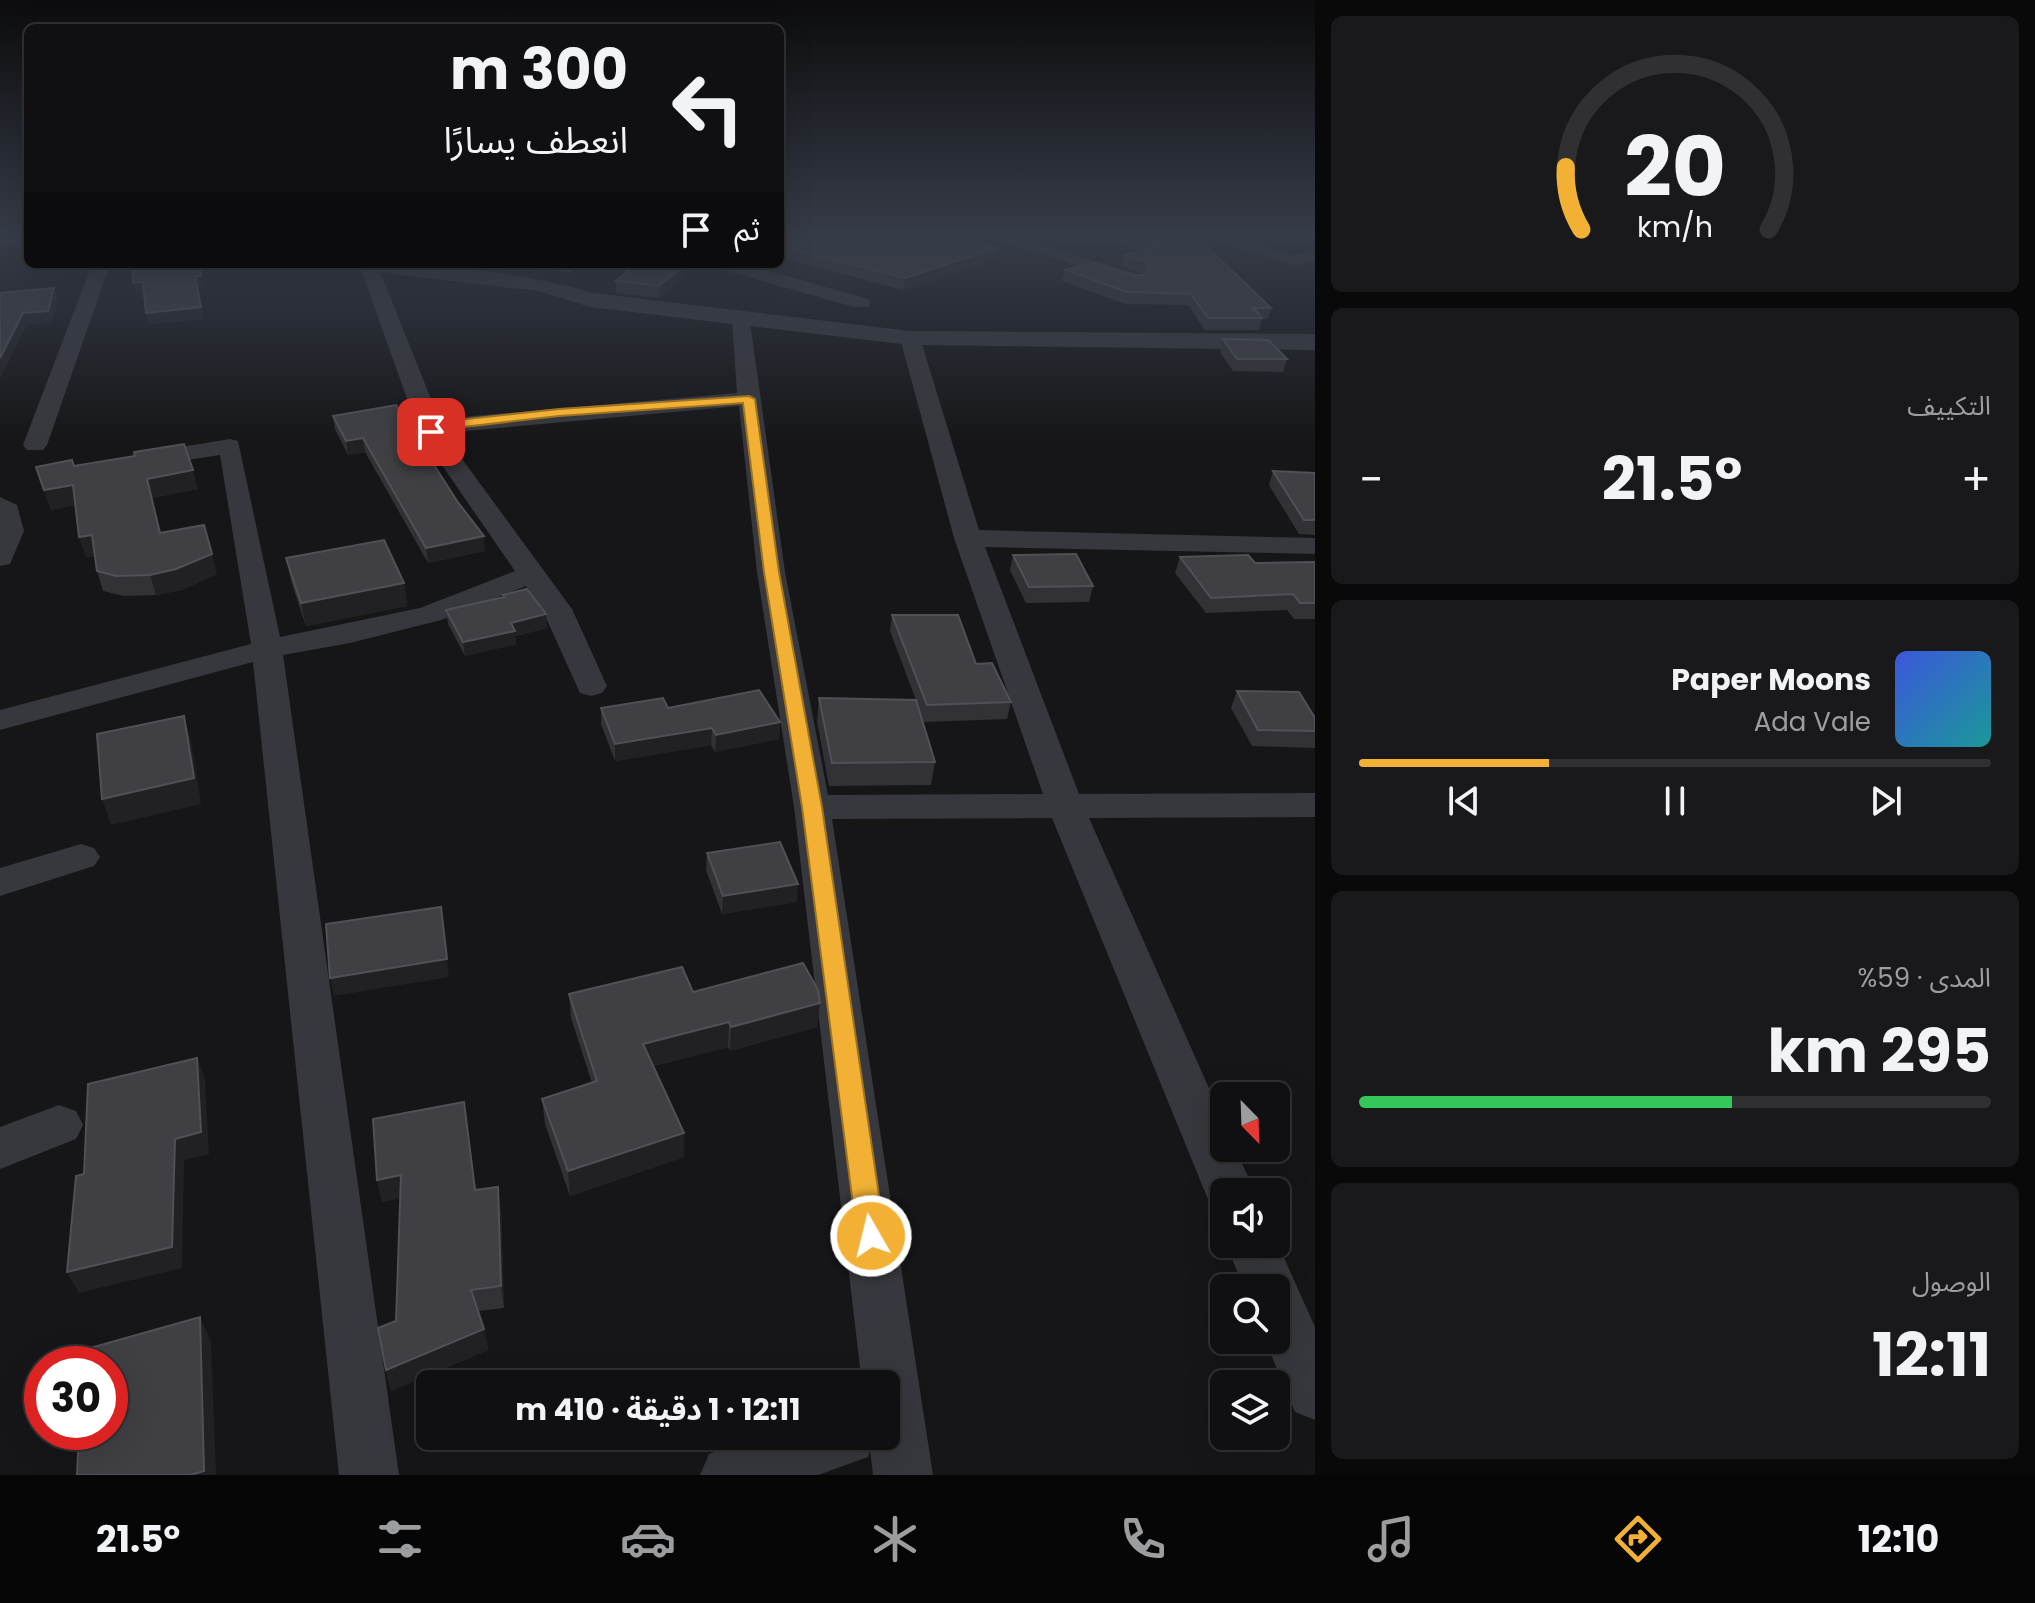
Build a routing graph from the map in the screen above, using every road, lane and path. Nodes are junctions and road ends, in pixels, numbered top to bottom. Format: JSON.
{"nodes":[{"id":1,"x":86,"y":306,"type":"edge"},
{"id":2,"x":384,"y":306,"type":"edge"},
{"id":3,"x":637,"y":306,"type":"edge"},
{"id":4,"x":742,"y":319,"type":"junction"},
{"id":5,"x":910,"y":338,"type":"junction"},
{"id":6,"x":1315,"y":342,"type":"edge"},
{"id":7,"x":749,"y":399,"type":"junction"},
{"id":8,"x":431,"y":427,"type":"junction"},
{"id":9,"x":35,"y":445,"type":"dead end"},
{"id":10,"x":111,"y":464,"type":"edge"},
{"id":11,"x":0,"y":505,"type":"edge"},
{"id":12,"x":968,"y":538,"type":"junction"},
{"id":13,"x":1312,"y":549,"type":"edge"},
{"id":14,"x":0,"y":558,"type":"edge"},
{"id":15,"x":532,"y":574,"type":"junction"},
{"id":16,"x":267,"y":649,"type":"junction"},
{"id":17,"x":591,"y":686,"type":"dead end"},
{"id":18,"x":0,"y":720,"type":"edge"},
{"id":19,"x":1315,"y":805,"type":"edge"},
{"id":20,"x":812,"y":807,"type":"junction"},
{"id":21,"x":1066,"y":807,"type":"junction"},
{"id":22,"x":81,"y":857,"type":"dead end"},
{"id":23,"x":0,"y":882,"type":"edge"},
{"id":24,"x":59,"y":1125,"type":"dead end"},
{"id":25,"x":0,"y":1148,"type":"edge"},
{"id":26,"x":1224,"y":1178,"type":"edge"},
{"id":27,"x":1290,"y":1316,"type":"edge"},
{"id":28,"x":870,"y":1370,"type":"edge"},
{"id":29,"x":1315,"y":1392,"type":"edge"},
{"id":30,"x":804,"y":1450,"type":"edge"},
{"id":31,"x":889,"y":1450,"type":"edge"},
{"id":32,"x":369,"y":1475,"type":"edge"},
{"id":33,"x":730,"y":1475,"type":"edge"},
{"id":34,"x":903,"y":1475,"type":"edge"}],
"edges":[{"from":1,"to":9,"type":"street"},
{"from":2,"to":8,"type":"street"},
{"from":3,"to":4,"type":"street"},
{"from":4,"to":5,"type":"street"},
{"from":4,"to":7,"type":"street"},
{"from":5,"to":6,"type":"street"},
{"from":5,"to":12,"type":"street"},
{"from":7,"to":8,"type":"street"},
{"from":7,"to":20,"type":"street"},
{"from":8,"to":15,"type":"street"},
{"from":10,"to":16,"type":"street"},
{"from":11,"to":14,"type":"street"},
{"from":12,"to":13,"type":"street"},
{"from":12,"to":21,"type":"street"},
{"from":15,"to":16,"type":"street"},
{"from":15,"to":17,"type":"street"},
{"from":16,"to":18,"type":"street"},
{"from":16,"to":32,"type":"street"},
{"from":19,"to":21,"type":"street"},
{"from":20,"to":21,"type":"street"},
{"from":20,"to":28,"type":"street"},
{"from":21,"to":26,"type":"street"},
{"from":22,"to":23,"type":"street"},
{"from":24,"to":25,"type":"street"},
{"from":27,"to":29,"type":"street"},
{"from":30,"to":33,"type":"street"},
{"from":31,"to":34,"type":"street"}]}
